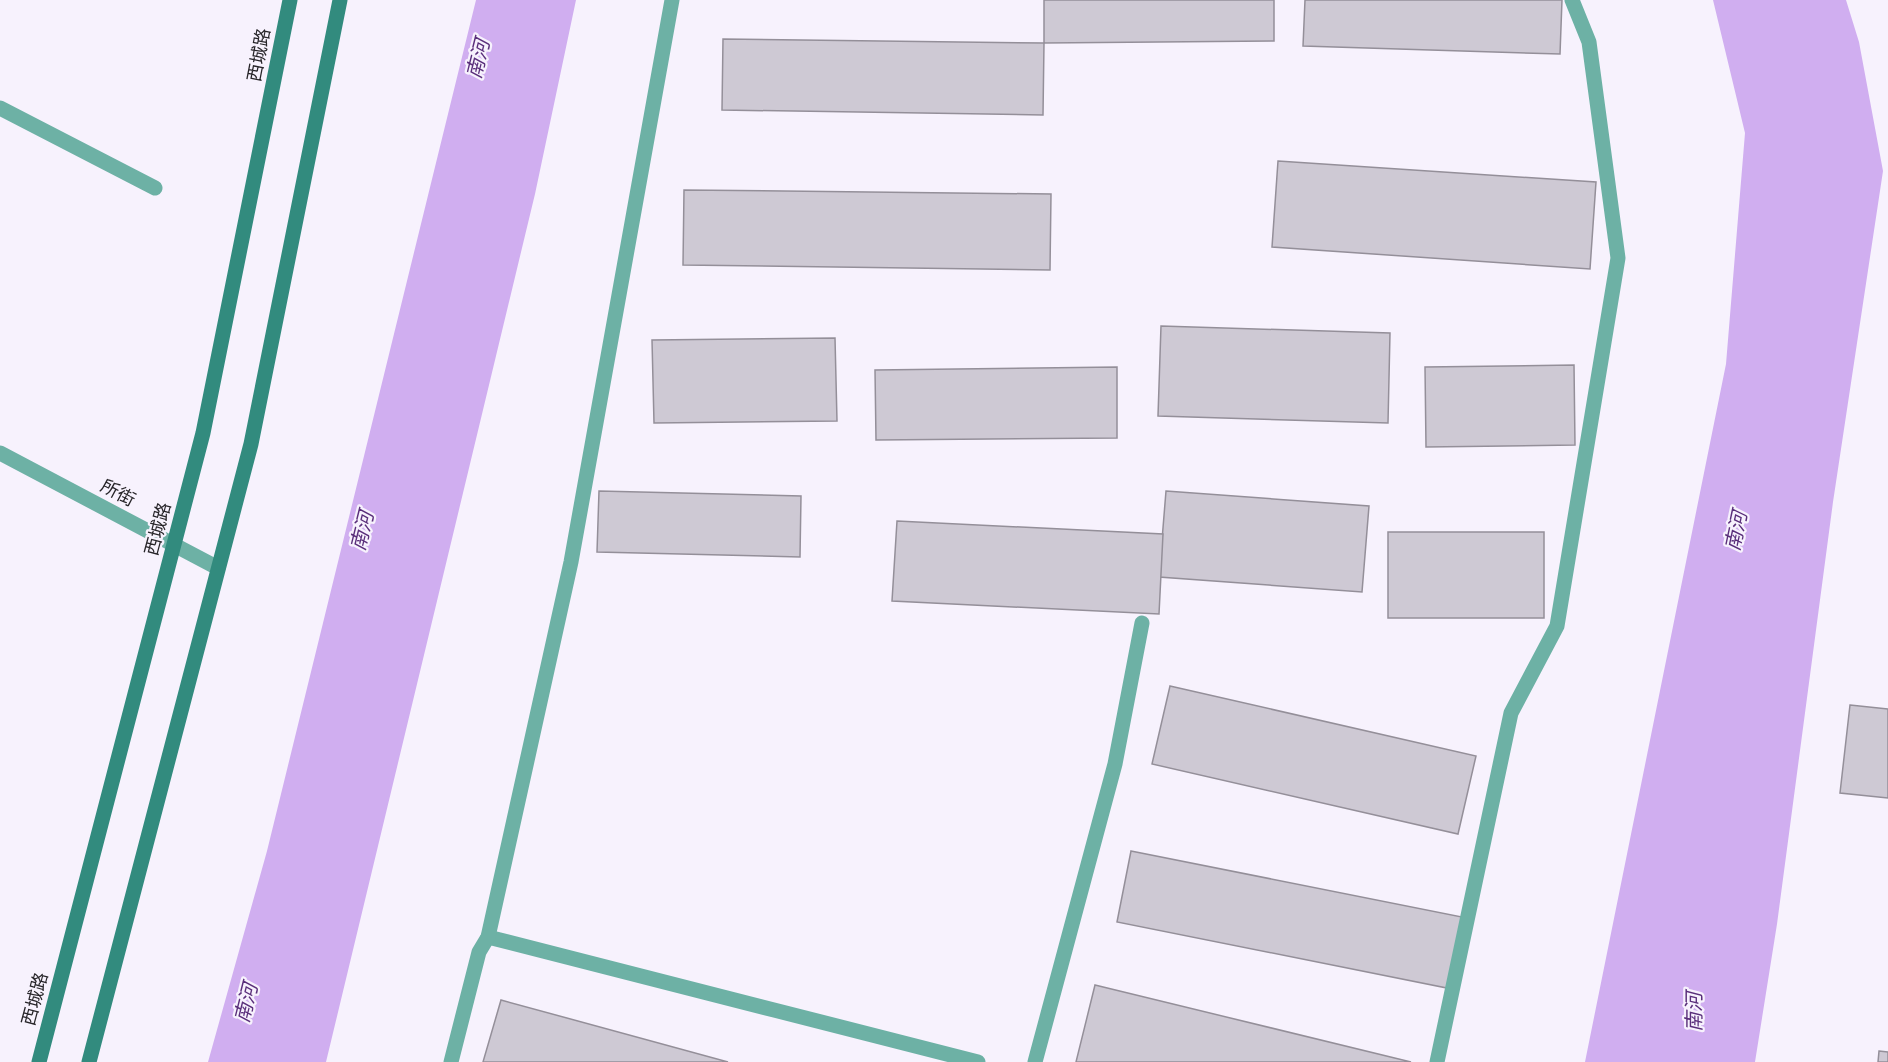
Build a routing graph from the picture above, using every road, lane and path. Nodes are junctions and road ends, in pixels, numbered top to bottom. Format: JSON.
{"nodes":[{"id":1,"x":290,"y":0,"type":"edge"},
{"id":2,"x":340,"y":0,"type":"edge"},
{"id":3,"x":672,"y":0,"type":"edge"},
{"id":4,"x":1572,"y":0,"type":"edge"},
{"id":5,"x":0,"y":108,"type":"edge"},
{"id":6,"x":155,"y":188,"type":"dead end"},
{"id":7,"x":0,"y":453,"type":"edge"},
{"id":8,"x":174,"y":545,"type":"junction"},
{"id":9,"x":218,"y":568,"type":"junction"},
{"id":10,"x":1142,"y":623,"type":"dead end"},
{"id":11,"x":488,"y":937,"type":"junction"},
{"id":12,"x":39,"y":1062,"type":"edge"},
{"id":13,"x":89,"y":1062,"type":"edge"},
{"id":14,"x":451,"y":1062,"type":"edge"},
{"id":15,"x":978,"y":1062,"type":"edge"},
{"id":16,"x":1035,"y":1062,"type":"edge"},
{"id":17,"x":1437,"y":1062,"type":"edge"}],
"edges":[{"from":1,"to":8,"type":"main road","name":"西城路"},
{"from":2,"to":9,"type":"main road"},
{"from":3,"to":11,"type":"street"},
{"from":4,"to":17,"type":"street"},
{"from":5,"to":6,"type":"street"},
{"from":7,"to":8,"type":"street","name":"所街"},
{"from":8,"to":9,"type":"street","name":"所街"},
{"from":8,"to":12,"type":"main road","name":"西城路"},
{"from":9,"to":13,"type":"main road"},
{"from":10,"to":16,"type":"street"},
{"from":11,"to":14,"type":"street"},
{"from":11,"to":15,"type":"street"}]}
